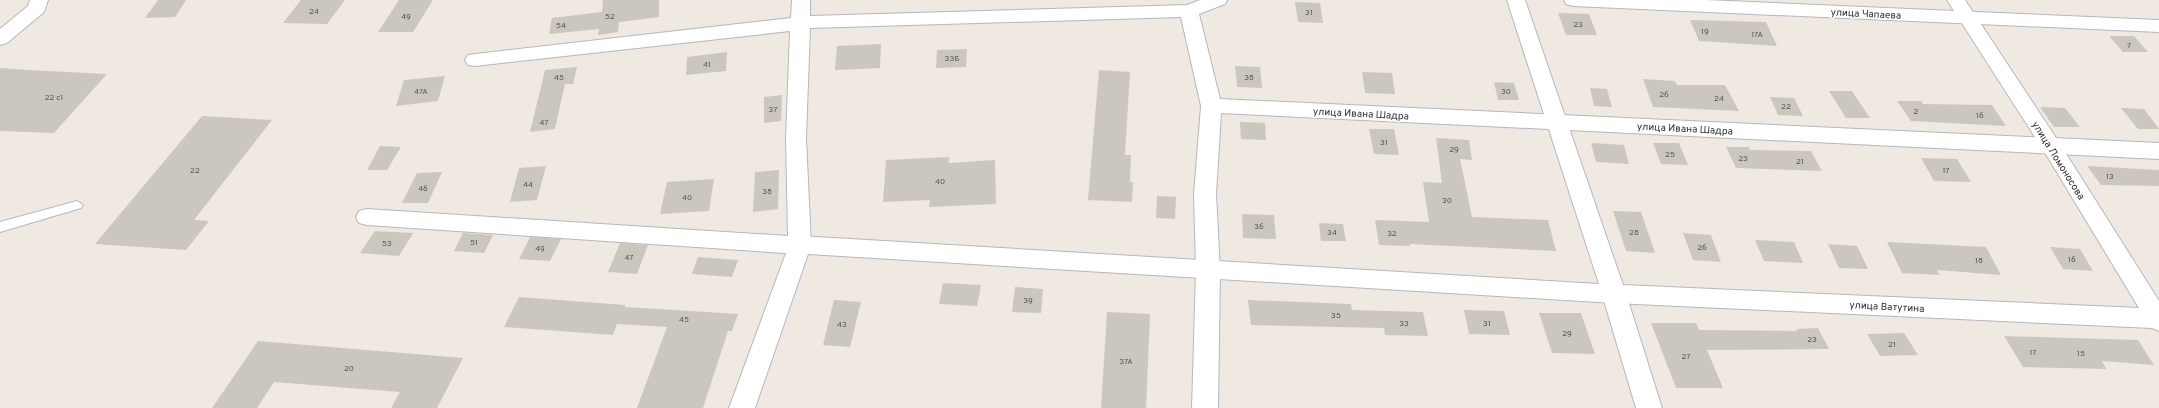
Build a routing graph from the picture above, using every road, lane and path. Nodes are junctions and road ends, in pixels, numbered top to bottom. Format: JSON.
{"nodes":[{"id":1,"x":801,"y":0,"type":"edge"},
{"id":2,"x":1218,"y":0,"type":"edge"},
{"id":3,"x":1516,"y":0,"type":"edge"},
{"id":4,"x":1573,"y":0,"type":"edge"},
{"id":5,"x":1956,"y":0,"type":"edge"},
{"id":6,"x":41,"y":3,"type":"edge"},
{"id":7,"x":1189,"y":12,"type":"junction"},
{"id":8,"x":1968,"y":18,"type":"junction"},
{"id":9,"x":800,"y":24,"type":"junction"},
{"id":10,"x":2159,"y":26,"type":"edge"},
{"id":11,"x":0,"y":39,"type":"edge"},
{"id":12,"x":475,"y":60,"type":"dead end"},
{"id":13,"x":1211,"y":106,"type":"junction"},
{"id":14,"x":1557,"y":122,"type":"junction"},
{"id":15,"x":2051,"y":146,"type":"junction"},
{"id":16,"x":2159,"y":151,"type":"edge"},
{"id":17,"x":77,"y":205,"type":"dead end"},
{"id":18,"x":367,"y":217,"type":"dead end"},
{"id":19,"x":0,"y":227,"type":"edge"},
{"id":20,"x":800,"y":245,"type":"junction"},
{"id":21,"x":1208,"y":271,"type":"junction"},
{"id":22,"x":1614,"y":294,"type":"junction"},
{"id":23,"x":2159,"y":320,"type":"edge"},
{"id":24,"x":742,"y":408,"type":"edge"},
{"id":25,"x":1205,"y":408,"type":"edge"},
{"id":26,"x":1649,"y":408,"type":"edge"}],
"edges":[{"from":1,"to":9,"type":"street"},
{"from":2,"to":7,"type":"street"},
{"from":3,"to":14,"type":"street"},
{"from":4,"to":8,"type":"street","name":"улица Чапаева"},
{"from":5,"to":8,"type":"street","name":"улица Ломоносова"},
{"from":6,"to":11,"type":"street"},
{"from":7,"to":9,"type":"street"},
{"from":7,"to":13,"type":"street"},
{"from":8,"to":10,"type":"street","name":"улица Чапаева"},
{"from":8,"to":15,"type":"street","name":"улица Ломоносова"},
{"from":9,"to":12,"type":"street"},
{"from":9,"to":20,"type":"street"},
{"from":13,"to":14,"type":"street","name":"улица Ивана Шадра"},
{"from":13,"to":21,"type":"street"},
{"from":14,"to":15,"type":"street","name":"улица Ивана Шадра"},
{"from":14,"to":22,"type":"street"},
{"from":15,"to":16,"type":"street","name":"улица Ивана Шадра"},
{"from":15,"to":23,"type":"street","name":"улица Ломоносова"},
{"from":17,"to":19,"type":"lane"},
{"from":18,"to":20,"type":"street","name":"улица Ватутина"},
{"from":20,"to":21,"type":"street","name":"улица Ватутина"},
{"from":20,"to":24,"type":"street"},
{"from":21,"to":22,"type":"street","name":"улица Ватутина"},
{"from":21,"to":25,"type":"street"},
{"from":22,"to":23,"type":"street","name":"улица Ватутина"},
{"from":22,"to":26,"type":"street"}]}
